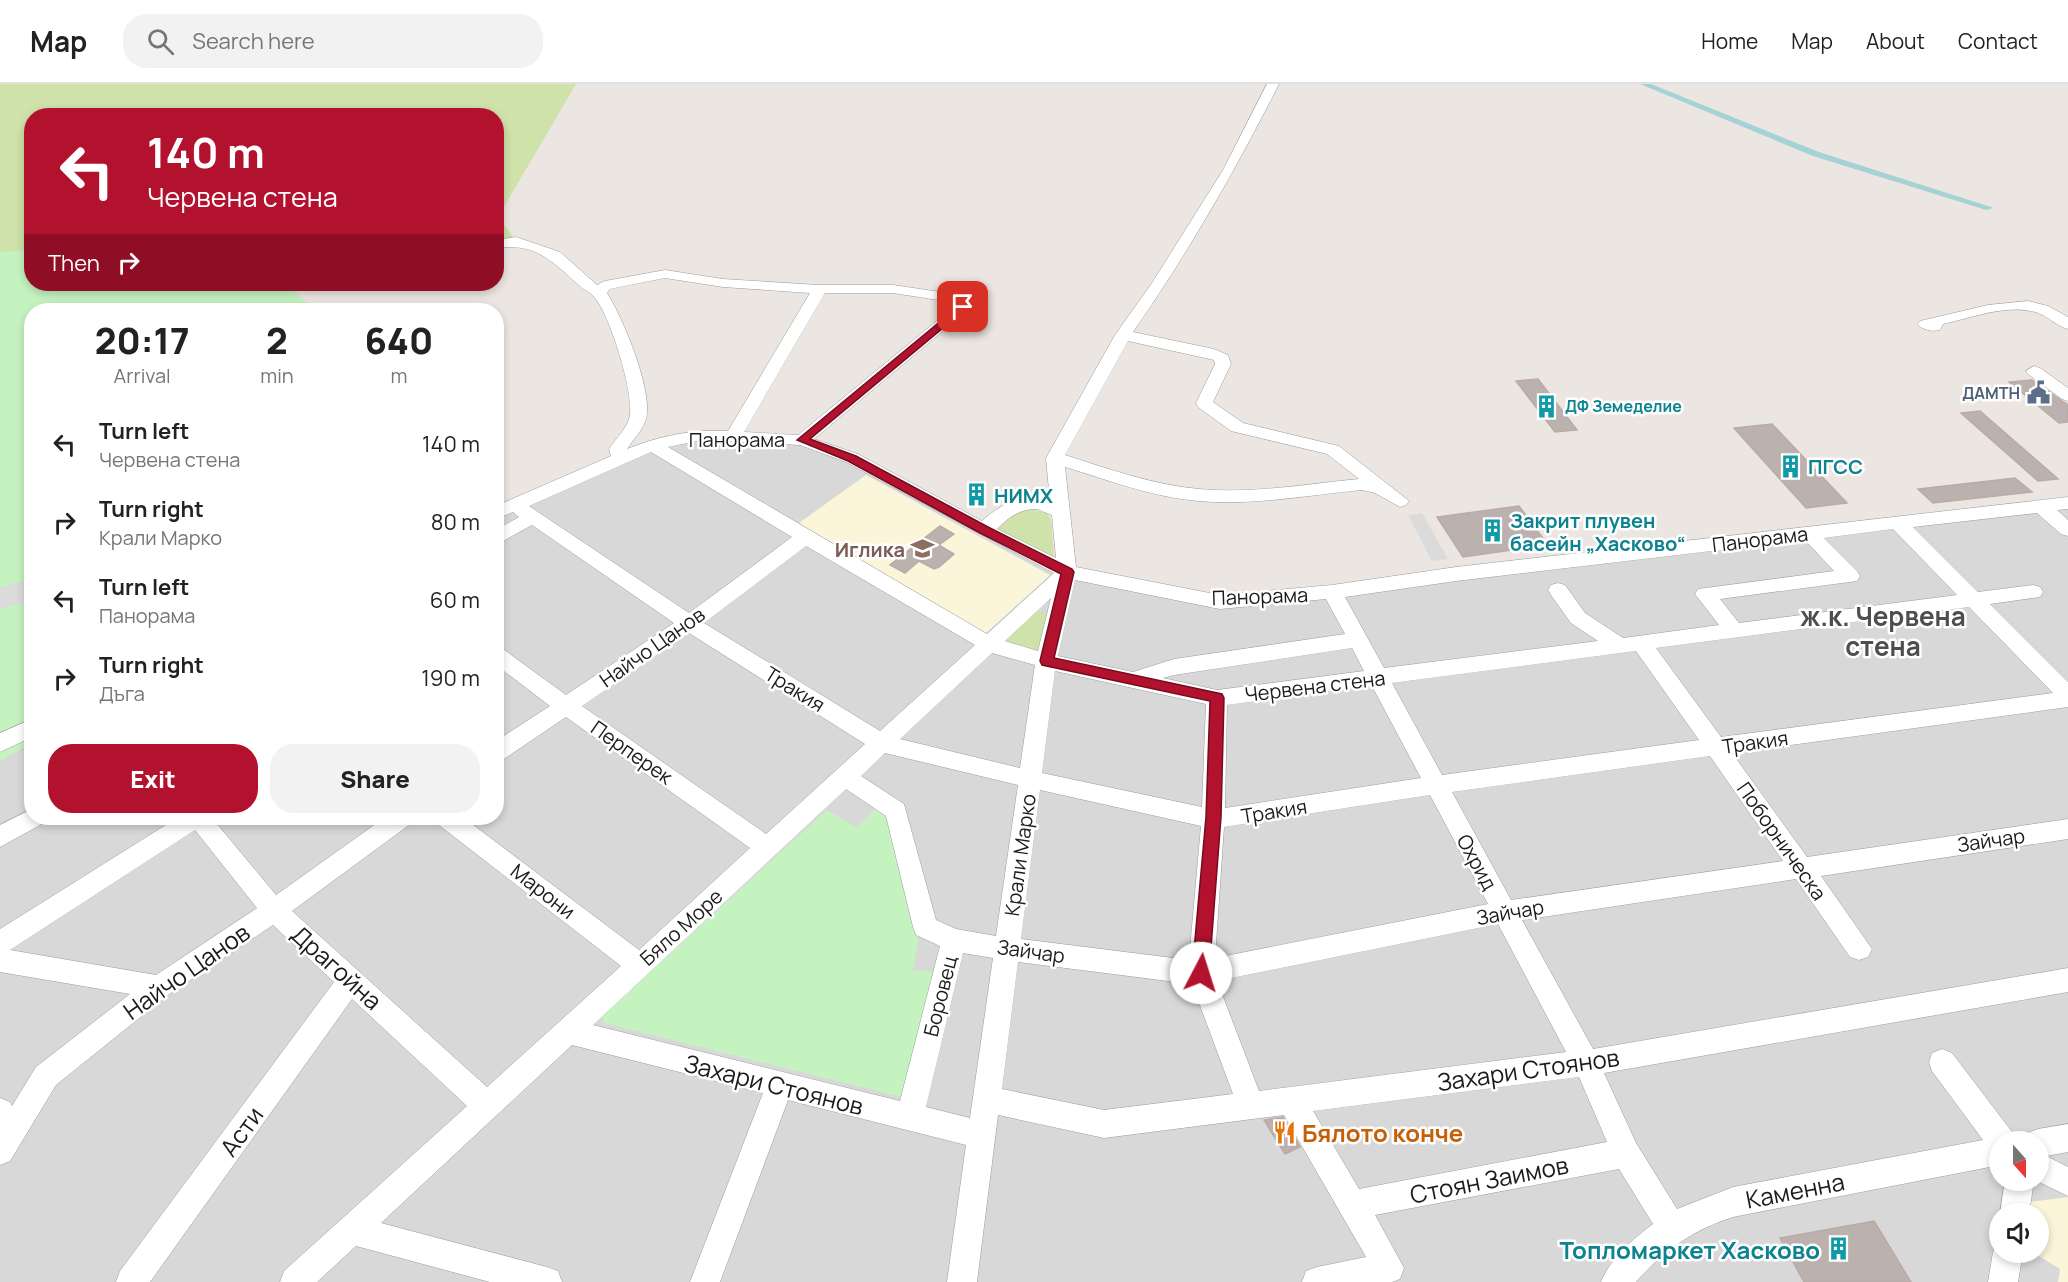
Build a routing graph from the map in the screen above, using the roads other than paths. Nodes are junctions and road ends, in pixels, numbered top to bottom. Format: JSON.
{"nodes":[{"id":1,"x":1273,"y":84,"type":"edge"},
{"id":2,"x":504,"y":243,"type":"edge"},
{"id":3,"x":819,"y":289,"type":"junction"},
{"id":4,"x":599,"y":293,"type":"junction"},
{"id":5,"x":1936,"y":321,"type":"dead end"},
{"id":6,"x":2068,"y":324,"type":"edge"},
{"id":7,"x":1123,"y":335,"type":"junction"},
{"id":8,"x":2034,"y":371,"type":"dead end"},
{"id":9,"x":2068,"y":396,"type":"edge"},
{"id":10,"x":734,"y":435,"type":"junction"},
{"id":11,"x":802,"y":440,"type":"junction"},
{"id":12,"x":652,"y":445,"type":"junction"},
{"id":13,"x":620,"y":458,"type":"junction"},
{"id":14,"x":1055,"y":458,"type":"junction"},
{"id":15,"x":1381,"y":489,"type":"junction"},
{"id":16,"x":1400,"y":501,"type":"dead end"},
{"id":17,"x":2068,"y":503,"type":"edge"},
{"id":18,"x":515,"y":505,"type":"junction"},
{"id":19,"x":2040,"y":506,"type":"junction"},
{"id":20,"x":504,"y":510,"type":"edge"},
{"id":21,"x":1060,"y":511,"type":"junction"},
{"id":22,"x":534,"y":516,"type":"junction"},
{"id":23,"x":1898,"y":522,"type":"junction"},
{"id":24,"x":984,"y":530,"type":"junction"},
{"id":25,"x":2068,"y":530,"type":"edge"},
{"id":26,"x":1809,"y":533,"type":"junction"},
{"id":27,"x":504,"y":534,"type":"edge"},
{"id":28,"x":805,"y":537,"type":"junction"},
{"id":29,"x":1067,"y":572,"type":"junction"},
{"id":30,"x":1558,"y":590,"type":"dead end"},
{"id":31,"x":1332,"y":592,"type":"junction"},
{"id":32,"x":2033,"y":592,"type":"dead end"},
{"id":33,"x":1976,"y":600,"type":"junction"},
{"id":34,"x":689,"y":623,"type":"junction"},
{"id":35,"x":1735,"y":632,"type":"junction"},
{"id":36,"x":1356,"y":640,"type":"junction"},
{"id":37,"x":989,"y":644,"type":"junction"},
{"id":38,"x":1632,"y":646,"type":"junction"},
{"id":39,"x":504,"y":660,"type":"edge"},
{"id":40,"x":1046,"y":661,"type":"junction"},
{"id":41,"x":2068,"y":668,"type":"edge"},
{"id":42,"x":2046,"y":671,"type":"junction"},
{"id":43,"x":1379,"y":678,"type":"junction"},
{"id":44,"x":1134,"y":680,"type":"junction"},
{"id":45,"x":2068,"y":697,"type":"edge"},
{"id":46,"x":1217,"y":698,"type":"junction"},
{"id":47,"x":566,"y":706,"type":"junction"},
{"id":48,"x":24,"y":732,"type":"edge"},
{"id":49,"x":0,"y":742,"type":"edge"},
{"id":50,"x":881,"y":743,"type":"junction"},
{"id":51,"x":504,"y":748,"type":"edge"},
{"id":52,"x":1715,"y":748,"type":"junction"},
{"id":53,"x":845,"y":777,"type":"junction"},
{"id":54,"x":1030,"y":779,"type":"junction"},
{"id":55,"x":1434,"y":785,"type":"junction"},
{"id":56,"x":1213,"y":819,"type":"junction"},
{"id":57,"x":24,"y":823,"type":"edge"},
{"id":58,"x":186,"y":825,"type":"edge"},
{"id":59,"x":203,"y":825,"type":"edge"},
{"id":60,"x":391,"y":825,"type":"edge"},
{"id":61,"x":456,"y":825,"type":"edge"},
{"id":62,"x":2068,"y":829,"type":"edge"},
{"id":63,"x":0,"y":837,"type":"edge"},
{"id":64,"x":768,"y":848,"type":"junction"},
{"id":65,"x":1801,"y":868,"type":"junction"},
{"id":66,"x":274,"y":910,"type":"junction"},
{"id":67,"x":1504,"y":912,"type":"junction"},
{"id":68,"x":954,"y":940,"type":"junction"},
{"id":69,"x":0,"y":943,"type":"edge"},
{"id":70,"x":1007,"y":949,"type":"junction"},
{"id":71,"x":1859,"y":949,"type":"dead end"},
{"id":72,"x":0,"y":960,"type":"edge"},
{"id":73,"x":639,"y":965,"type":"junction"},
{"id":74,"x":1201,"y":973,"type":"junction"},
{"id":75,"x":351,"y":980,"type":"junction"},
{"id":76,"x":2068,"y":980,"type":"edge"},
{"id":77,"x":159,"y":987,"type":"junction"},
{"id":78,"x":568,"y":1031,"type":"junction"},
{"id":79,"x":1942,"y":1062,"type":"dead end"},
{"id":80,"x":1586,"y":1063,"type":"junction"},
{"id":81,"x":780,"y":1085,"type":"junction"},
{"id":82,"x":986,"y":1099,"type":"junction"},
{"id":83,"x":1291,"y":1101,"type":"junction"},
{"id":84,"x":487,"y":1106,"type":"junction"},
{"id":85,"x":1251,"y":1106,"type":"junction"},
{"id":86,"x":909,"y":1118,"type":"junction"},
{"id":87,"x":1994,"y":1131,"type":"edge"},
{"id":88,"x":4,"y":1132,"type":"edge"},
{"id":89,"x":981,"y":1135,"type":"junction"},
{"id":90,"x":2068,"y":1138,"type":"edge"},
{"id":91,"x":2049,"y":1141,"type":"edge"},
{"id":92,"x":1626,"y":1153,"type":"junction"},
{"id":93,"x":1989,"y":1153,"type":"edge"},
{"id":94,"x":2049,"y":1172,"type":"edge"},
{"id":95,"x":2068,"y":1182,"type":"edge"},
{"id":96,"x":1353,"y":1205,"type":"junction"},
{"id":97,"x":1671,"y":1227,"type":"junction"},
{"id":98,"x":352,"y":1230,"type":"junction"},
{"id":99,"x":2006,"y":1263,"type":"edge"},
{"id":100,"x":503,"y":1276,"type":"edge"},
{"id":101,"x":131,"y":1282,"type":"edge"},
{"id":102,"x":295,"y":1282,"type":"edge"},
{"id":103,"x":547,"y":1282,"type":"edge"},
{"id":104,"x":705,"y":1282,"type":"edge"},
{"id":105,"x":962,"y":1282,"type":"edge"},
{"id":106,"x":1317,"y":1282,"type":"edge"},
{"id":107,"x":1616,"y":1282,"type":"edge"},
{"id":108,"x":2003,"y":1282,"type":"edge"}],
"edges":[{"from":1,"to":7,"type":"street"},
{"from":2,"to":4,"type":"street"},
{"from":3,"to":4,"type":"street"},
{"from":3,"to":10,"type":"street"},
{"from":3,"to":11,"type":"street"},
{"from":4,"to":13,"type":"street"},
{"from":5,"to":6,"type":"street"},
{"from":7,"to":14,"type":"street"},
{"from":7,"to":15,"type":"street"},
{"from":8,"to":9,"type":"street"},
{"from":10,"to":11,"type":"street","name":"Панорама"},
{"from":10,"to":12,"type":"street","name":"Панорама"},
{"from":11,"to":24,"type":"street","name":"Панорама"},
{"from":12,"to":13,"type":"street","name":"Панорама"},
{"from":12,"to":28,"type":"street","name":"Червена стена"},
{"from":13,"to":18,"type":"street","name":"Панорама"},
{"from":14,"to":15,"type":"street"},
{"from":14,"to":21,"type":"street","name":"Крали Марко"},
{"from":15,"to":16,"type":"street"},
{"from":17,"to":19,"type":"street","name":"Панорама"},
{"from":18,"to":20,"type":"street","name":"Панорама"},
{"from":18,"to":22,"type":"street","name":"Тракия"},
{"from":19,"to":23,"type":"street","name":"Панорама"},
{"from":19,"to":25,"type":"street"},
{"from":21,"to":24,"type":"street"},
{"from":21,"to":29,"type":"street","name":"Крали Марко"},
{"from":22,"to":27,"type":"street"},
{"from":22,"to":34,"type":"street","name":"Тракия"},
{"from":23,"to":26,"type":"street","name":"Панорама"},
{"from":23,"to":33,"type":"street"},
{"from":24,"to":29,"type":"street","name":"Панорама"},
{"from":26,"to":31,"type":"street","name":"Панорама"},
{"from":26,"to":35,"type":"street"},
{"from":28,"to":34,"type":"street","name":"Найчо Цанов"},
{"from":28,"to":37,"type":"street","name":"Червена стена"},
{"from":29,"to":31,"type":"street","name":"Панорама"},
{"from":29,"to":37,"type":"street","name":"Бяло Море"},
{"from":29,"to":40,"type":"street","name":"Крали Марко"},
{"from":30,"to":38,"type":"street"},
{"from":31,"to":36,"type":"street","name":"Охрид"},
{"from":32,"to":33,"type":"street","name":"Червена стена"},
{"from":33,"to":35,"type":"street","name":"Червена стена"},
{"from":33,"to":42,"type":"street"},
{"from":34,"to":47,"type":"street","name":"Найчо Цанов"},
{"from":34,"to":50,"type":"street","name":"Тракия"},
{"from":35,"to":38,"type":"street","name":"Червена стена"},
{"from":36,"to":43,"type":"street","name":"Охрид"},
{"from":36,"to":44,"type":"street"},
{"from":37,"to":40,"type":"street","name":"Червена стена"},
{"from":37,"to":50,"type":"street","name":"Бяло Море"},
{"from":38,"to":43,"type":"street","name":"Червена стена"},
{"from":38,"to":52,"type":"street","name":"Поборническа"},
{"from":39,"to":47,"type":"street","name":"Перперек"},
{"from":40,"to":44,"type":"street","name":"Червена стена"},
{"from":40,"to":54,"type":"street","name":"Крали Марко"},
{"from":41,"to":42,"type":"street"},
{"from":42,"to":45,"type":"street"},
{"from":43,"to":46,"type":"street","name":"Червена стена"},
{"from":43,"to":55,"type":"street","name":"Охрид"},
{"from":44,"to":46,"type":"street","name":"Червена стена"},
{"from":45,"to":52,"type":"street","name":"Тракия"},
{"from":46,"to":56,"type":"street"},
{"from":47,"to":51,"type":"street","name":"Найчо Цанов"},
{"from":47,"to":64,"type":"street","name":"Перперек"},
{"from":48,"to":49,"type":"street"},
{"from":50,"to":53,"type":"street","name":"Бяло Море"},
{"from":50,"to":54,"type":"street","name":"Тракия"},
{"from":52,"to":55,"type":"street","name":"Тракия"},
{"from":52,"to":65,"type":"street","name":"Поборническа"},
{"from":53,"to":64,"type":"street","name":"Бяло Море"},
{"from":53,"to":68,"type":"street","name":"Боровец"},
{"from":54,"to":56,"type":"street","name":"Тракия"},
{"from":54,"to":70,"type":"street","name":"Крали Марко"},
{"from":55,"to":56,"type":"street","name":"Тракия"},
{"from":55,"to":67,"type":"street","name":"Охрид"},
{"from":56,"to":74,"type":"street"},
{"from":57,"to":63,"type":"street"},
{"from":58,"to":69,"type":"street"},
{"from":59,"to":66,"type":"street","name":"Драгойна"},
{"from":60,"to":66,"type":"street","name":"Найчо Цанов"},
{"from":61,"to":73,"type":"street","name":"Марони"},
{"from":62,"to":65,"type":"street","name":"Зайчар"},
{"from":64,"to":73,"type":"street","name":"Бяло Море"},
{"from":65,"to":67,"type":"street","name":"Зайчар"},
{"from":65,"to":71,"type":"street","name":"Поборническа"},
{"from":66,"to":75,"type":"street","name":"Драгойна"},
{"from":66,"to":77,"type":"street","name":"Найчо Цанов"},
{"from":67,"to":74,"type":"street","name":"Зайчар"},
{"from":67,"to":80,"type":"street","name":"Охрид"},
{"from":68,"to":70,"type":"street","name":"Зайчар"},
{"from":68,"to":86,"type":"street","name":"Боровец"},
{"from":70,"to":74,"type":"street","name":"Зайчар"},
{"from":70,"to":82,"type":"street","name":"Крали Марко"},
{"from":72,"to":77,"type":"street"},
{"from":73,"to":78,"type":"street","name":"Бяло Море"},
{"from":74,"to":85,"type":"street"},
{"from":75,"to":84,"type":"street","name":"Драгойна"},
{"from":75,"to":101,"type":"street","name":"Асти"},
{"from":76,"to":80,"type":"street","name":"Захари Стоянов"},
{"from":77,"to":88,"type":"street","name":"Найчо Цанов"},
{"from":78,"to":81,"type":"street","name":"Захари Стоянов"},
{"from":78,"to":84,"type":"street","name":"Бяло Море"},
{"from":79,"to":87,"type":"street"},
{"from":80,"to":83,"type":"street","name":"Захари Стоянов"},
{"from":80,"to":92,"type":"street","name":"Охрид"},
{"from":81,"to":86,"type":"street","name":"Захари Стоянов"},
{"from":81,"to":104,"type":"street"},
{"from":82,"to":85,"type":"street","name":"Захари Стоянов"},
{"from":82,"to":89,"type":"street","name":"Крали Марко"},
{"from":83,"to":85,"type":"street","name":"Захари Стоянов"},
{"from":83,"to":96,"type":"street"},
{"from":84,"to":98,"type":"street","name":"Бяло Море"},
{"from":86,"to":89,"type":"street","name":"Захари Стоянов"},
{"from":89,"to":105,"type":"street","name":"Крали Марко"},
{"from":90,"to":91,"type":"street"},
{"from":92,"to":96,"type":"street","name":"Стоян Заимов"},
{"from":92,"to":97,"type":"street","name":"Охрид"},
{"from":93,"to":97,"type":"street","name":"Каменна"},
{"from":94,"to":95,"type":"street"},
{"from":96,"to":106,"type":"street"},
{"from":97,"to":107,"type":"street","name":"Каменна"},
{"from":98,"to":100,"type":"street"},
{"from":98,"to":102,"type":"street","name":"Бяло Море"},
{"from":99,"to":108,"type":"street"},
{"from":100,"to":103,"type":"street"}]}
